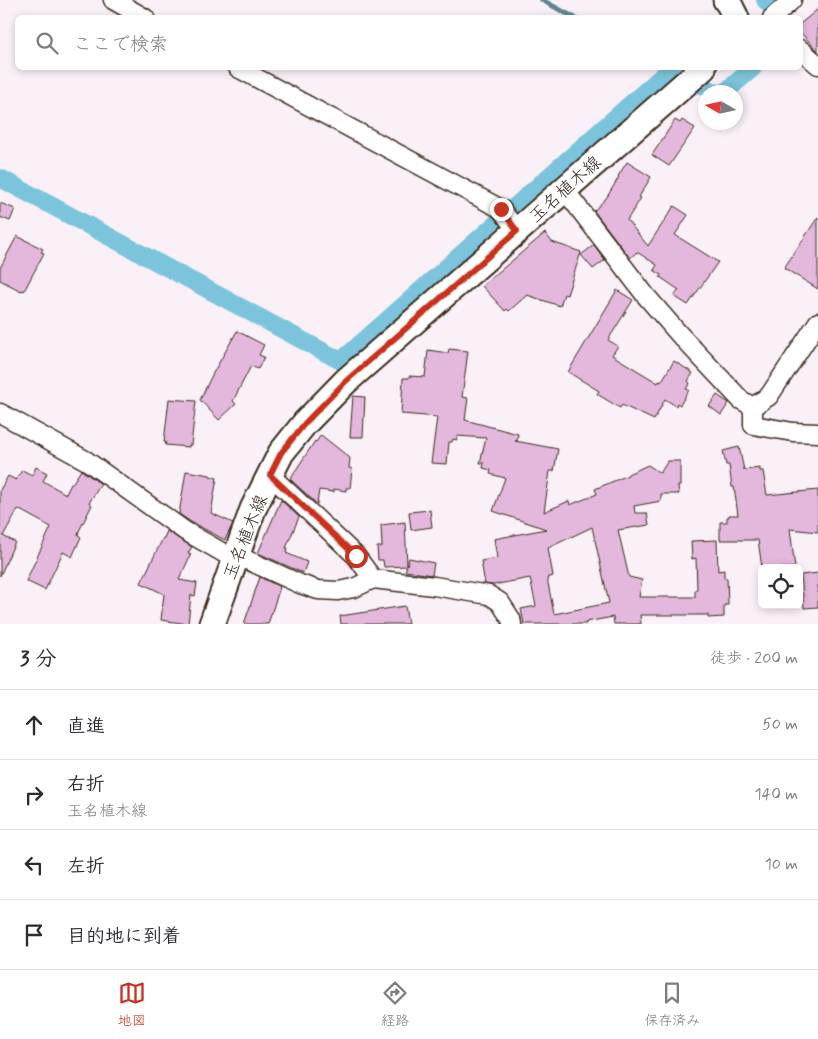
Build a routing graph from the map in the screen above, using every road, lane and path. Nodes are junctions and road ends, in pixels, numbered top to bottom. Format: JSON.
{"nodes":[{"id":1,"x":113,"y":0,"type":"edge"},
{"id":2,"x":726,"y":0,"type":"edge"},
{"id":3,"x":140,"y":15,"type":"edge"},
{"id":4,"x":735,"y":15,"type":"edge"},
{"id":5,"x":803,"y":52,"type":"edge"},
{"id":6,"x":818,"y":65,"type":"edge"},
{"id":7,"x":242,"y":70,"type":"edge"},
{"id":8,"x":694,"y":75,"type":"edge"},
{"id":9,"x":564,"y":189,"type":"junction"},
{"id":10,"x":517,"y":231,"type":"junction"},
{"id":11,"x":818,"y":322,"type":"edge"},
{"id":12,"x":754,"y":406,"type":"junction"},
{"id":13,"x":0,"y":413,"type":"edge"},
{"id":14,"x":818,"y":433,"type":"edge"},
{"id":15,"x":270,"y":475,"type":"junction"},
{"id":16,"x":235,"y":557,"type":"junction"},
{"id":17,"x":373,"y":579,"type":"junction"},
{"id":18,"x":212,"y":624,"type":"edge"},
{"id":19,"x":512,"y":624,"type":"edge"}],
"edges":[{"from":1,"to":3,"type":"street"},
{"from":2,"to":4,"type":"main road"},
{"from":5,"to":6,"type":"street"},
{"from":7,"to":10,"type":"street"},
{"from":8,"to":9,"type":"main road","name":"玉名植木線"},
{"from":9,"to":10,"type":"main road","name":"玉名植木線"},
{"from":9,"to":12,"type":"street"},
{"from":10,"to":15,"type":"main road","name":"玉名植木線"},
{"from":11,"to":12,"type":"street"},
{"from":12,"to":14,"type":"street"},
{"from":13,"to":16,"type":"street"},
{"from":15,"to":16,"type":"main road","name":"玉名植木線"},
{"from":15,"to":17,"type":"street"},
{"from":16,"to":17,"type":"street"},
{"from":16,"to":18,"type":"main road","name":"玉名植木線"},
{"from":17,"to":19,"type":"street"}]}
